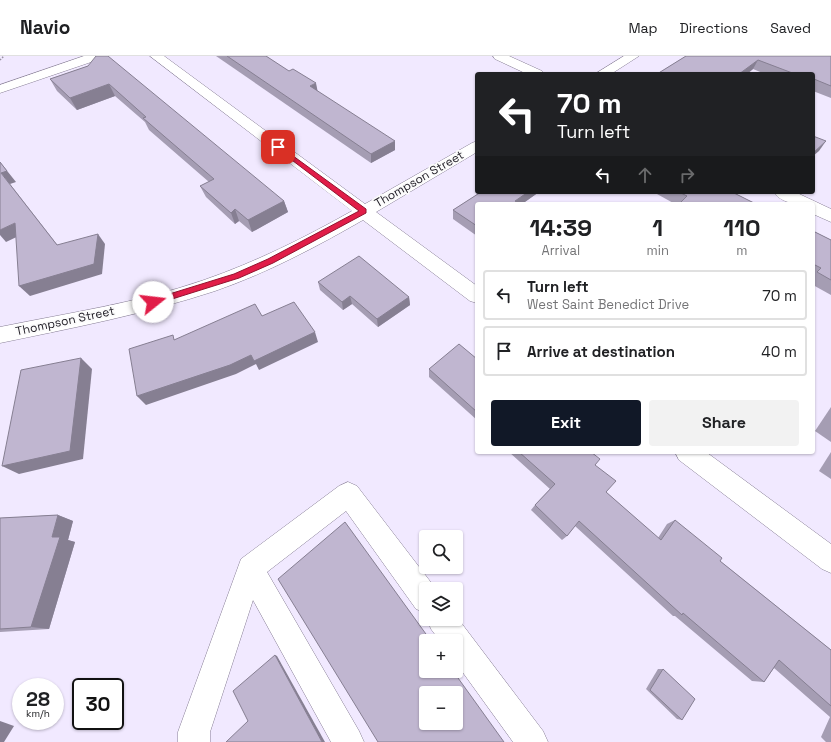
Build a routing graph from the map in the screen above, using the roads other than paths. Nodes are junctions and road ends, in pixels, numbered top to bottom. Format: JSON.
{"nodes":[{"id":1,"x":96,"y":56,"type":"edge"},
{"id":2,"x":156,"y":56,"type":"edge"},
{"id":3,"x":499,"y":56,"type":"edge"},
{"id":4,"x":633,"y":56,"type":"edge"},
{"id":5,"x":533,"y":72,"type":"edge"},
{"id":6,"x":605,"y":72,"type":"edge"},
{"id":7,"x":0,"y":89,"type":"edge"},
{"id":8,"x":475,"y":147,"type":"edge"},
{"id":9,"x":786,"y":194,"type":"edge"},
{"id":10,"x":802,"y":202,"type":"edge"},
{"id":11,"x":815,"y":208,"type":"edge"},
{"id":12,"x":364,"y":211,"type":"junction"},
{"id":13,"x":831,"y":216,"type":"edge"},
{"id":14,"x":475,"y":294,"type":"edge"},
{"id":15,"x":0,"y":335,"type":"edge"},
{"id":16,"x":690,"y":454,"type":"edge"},
{"id":17,"x":831,"y":560,"type":"edge"},
{"id":18,"x":250,"y":568,"type":"junction"},
{"id":19,"x":419,"y":590,"type":"edge"},
{"id":20,"x":446,"y":626,"type":"edge"},
{"id":21,"x":194,"y":742,"type":"edge"},
{"id":22,"x":348,"y":742,"type":"edge"},
{"id":23,"x":532,"y":742,"type":"edge"}],
"edges":[{"from":1,"to":7,"type":"street"},
{"from":2,"to":12,"type":"street"},
{"from":3,"to":5,"type":"street"},
{"from":4,"to":6,"type":"street"},
{"from":8,"to":12,"type":"street","name":"Thompson Street"},
{"from":9,"to":10,"type":"street"},
{"from":11,"to":13,"type":"street"},
{"from":12,"to":14,"type":"street"},
{"from":12,"to":15,"type":"street","name":"Thompson Street"},
{"from":16,"to":17,"type":"street"},
{"from":18,"to":19,"type":"street"},
{"from":18,"to":21,"type":"street"},
{"from":18,"to":22,"type":"street"},
{"from":20,"to":23,"type":"street"}]}
